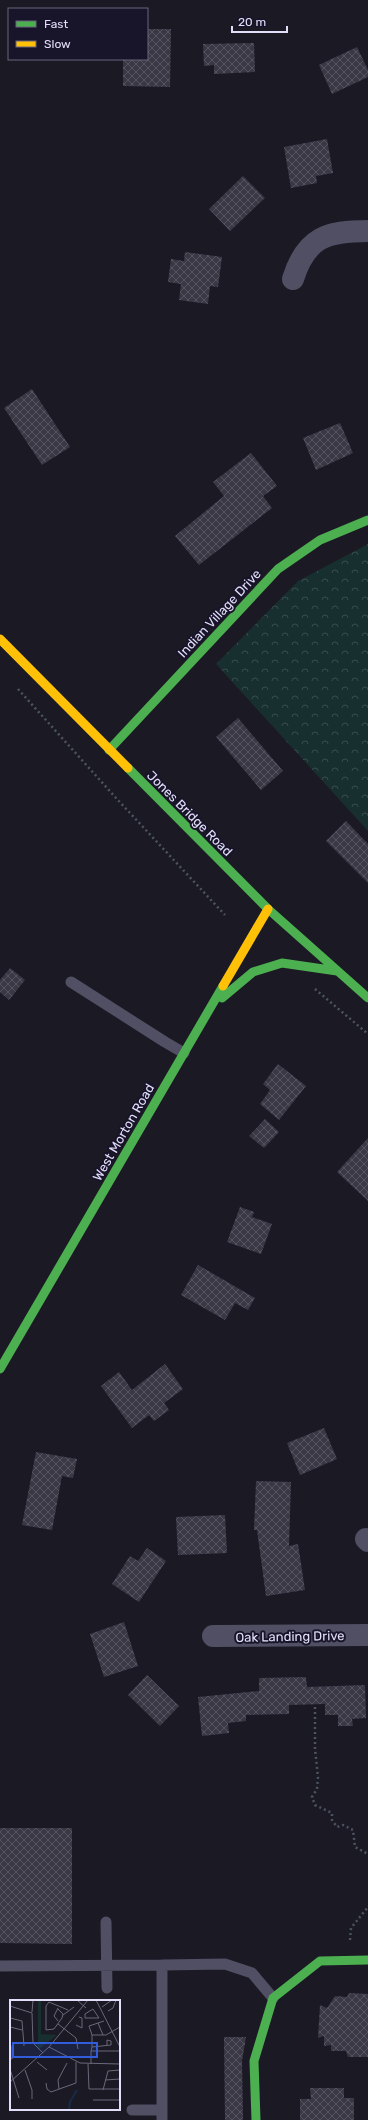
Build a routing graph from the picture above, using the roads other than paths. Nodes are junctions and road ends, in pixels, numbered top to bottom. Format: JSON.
{"nodes":[{"id":1,"x":368,"y":231,"type":"edge"},
{"id":2,"x":293,"y":279,"type":"dead end"},
{"id":3,"x":368,"y":520,"type":"edge"},
{"id":4,"x":0,"y":639,"type":"edge"},
{"id":5,"x":109,"y":750,"type":"junction"},
{"id":6,"x":268,"y":909,"type":"junction"},
{"id":7,"x":337,"y":971,"type":"junction"},
{"id":8,"x":71,"y":982,"type":"dead end"},
{"id":9,"x":368,"y":998,"type":"edge"},
{"id":10,"x":209,"y":1009,"type":"junction"},
{"id":11,"x":184,"y":1053,"type":"junction"},
{"id":12,"x":0,"y":1369,"type":"edge"},
{"id":13,"x":368,"y":1635,"type":"edge"},
{"id":14,"x":213,"y":1636,"type":"dead end"},
{"id":15,"x":106,"y":1922,"type":"dead end"},
{"id":16,"x":368,"y":1960,"type":"edge"},
{"id":17,"x":162,"y":1965,"type":"junction"},
{"id":18,"x":0,"y":1966,"type":"edge"},
{"id":19,"x":107,"y":1966,"type":"junction"},
{"id":20,"x":107,"y":1988,"type":"dead end"},
{"id":21,"x":273,"y":1998,"type":"junction"},
{"id":22,"x":132,"y":2110,"type":"dead end"},
{"id":23,"x":162,"y":2115,"type":"edge"},
{"id":24,"x":256,"y":2120,"type":"edge"}],
"edges":[{"from":1,"to":2,"type":"street"},
{"from":3,"to":5,"type":"street","name":"Indian Village Drive"},
{"from":4,"to":5,"type":"street","name":"Jones Bridge Road"},
{"from":5,"to":6,"type":"street","name":"Jones Bridge Road"},
{"from":6,"to":7,"type":"street","name":"Jones Bridge Road"},
{"from":6,"to":10,"type":"street","name":"West Morton Road"},
{"from":7,"to":9,"type":"street","name":"Jones Bridge Road"},
{"from":7,"to":10,"type":"street"},
{"from":8,"to":11,"type":"lane"},
{"from":10,"to":11,"type":"street","name":"West Morton Road"},
{"from":11,"to":12,"type":"street","name":"West Morton Road"},
{"from":13,"to":14,"type":"street","name":"Oak Landing Drive"},
{"from":15,"to":19,"type":"lane"},
{"from":16,"to":21,"type":"street"},
{"from":17,"to":19,"type":"lane"},
{"from":17,"to":21,"type":"lane"},
{"from":17,"to":23,"type":"lane"},
{"from":18,"to":19,"type":"lane"},
{"from":19,"to":20,"type":"lane"},
{"from":21,"to":24,"type":"street"},
{"from":22,"to":23,"type":"lane"}]}
